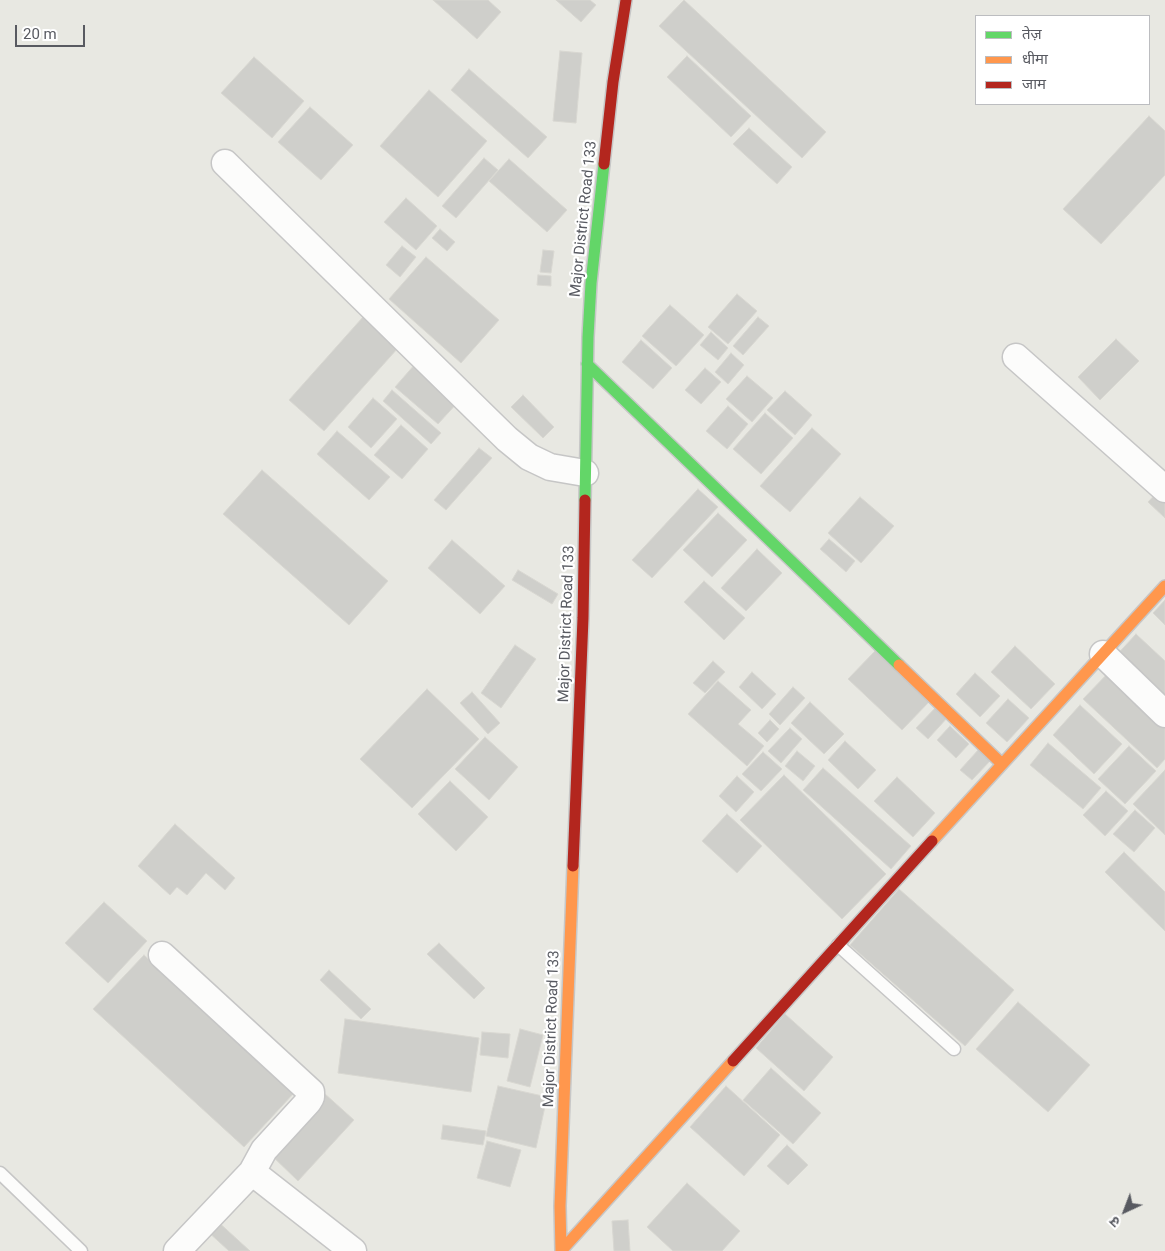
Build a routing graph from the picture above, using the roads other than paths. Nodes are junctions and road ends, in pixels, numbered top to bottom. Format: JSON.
{"nodes":[{"id":1,"x":626,"y":0,"type":"edge"},
{"id":2,"x":225,"y":163,"type":"dead end"},
{"id":3,"x":1016,"y":356,"type":"dead end"},
{"id":4,"x":587,"y":364,"type":"junction"},
{"id":5,"x":585,"y":473,"type":"junction"},
{"id":6,"x":1165,"y":489,"type":"edge"},
{"id":7,"x":1165,"y":586,"type":"edge"},
{"id":8,"x":1103,"y":654,"type":"junction"},
{"id":9,"x":1165,"y":714,"type":"edge"},
{"id":10,"x":1002,"y":764,"type":"junction"},
{"id":11,"x":838,"y":945,"type":"junction"},
{"id":12,"x":162,"y":954,"type":"dead end"},
{"id":13,"x":954,"y":1049,"type":"dead end"},
{"id":14,"x":252,"y":1172,"type":"junction"},
{"id":15,"x":0,"y":1173,"type":"edge"},
{"id":16,"x":81,"y":1251,"type":"edge"},
{"id":17,"x":177,"y":1251,"type":"edge"},
{"id":18,"x":352,"y":1251,"type":"edge"},
{"id":19,"x":561,"y":1251,"type":"edge"}],
"edges":[{"from":1,"to":4,"type":"street","name":"Major District Road 133"},
{"from":2,"to":5,"type":"street"},
{"from":3,"to":6,"type":"street"},
{"from":4,"to":5,"type":"street","name":"Major District Road 133"},
{"from":4,"to":10,"type":"street"},
{"from":5,"to":19,"type":"street","name":"Major District Road 133"},
{"from":7,"to":8,"type":"street"},
{"from":8,"to":9,"type":"street"},
{"from":8,"to":10,"type":"street"},
{"from":10,"to":11,"type":"street"},
{"from":11,"to":13,"type":"lane"},
{"from":11,"to":19,"type":"street"},
{"from":12,"to":14,"type":"street"},
{"from":14,"to":17,"type":"street"},
{"from":14,"to":18,"type":"street"},
{"from":15,"to":16,"type":"lane"}]}
